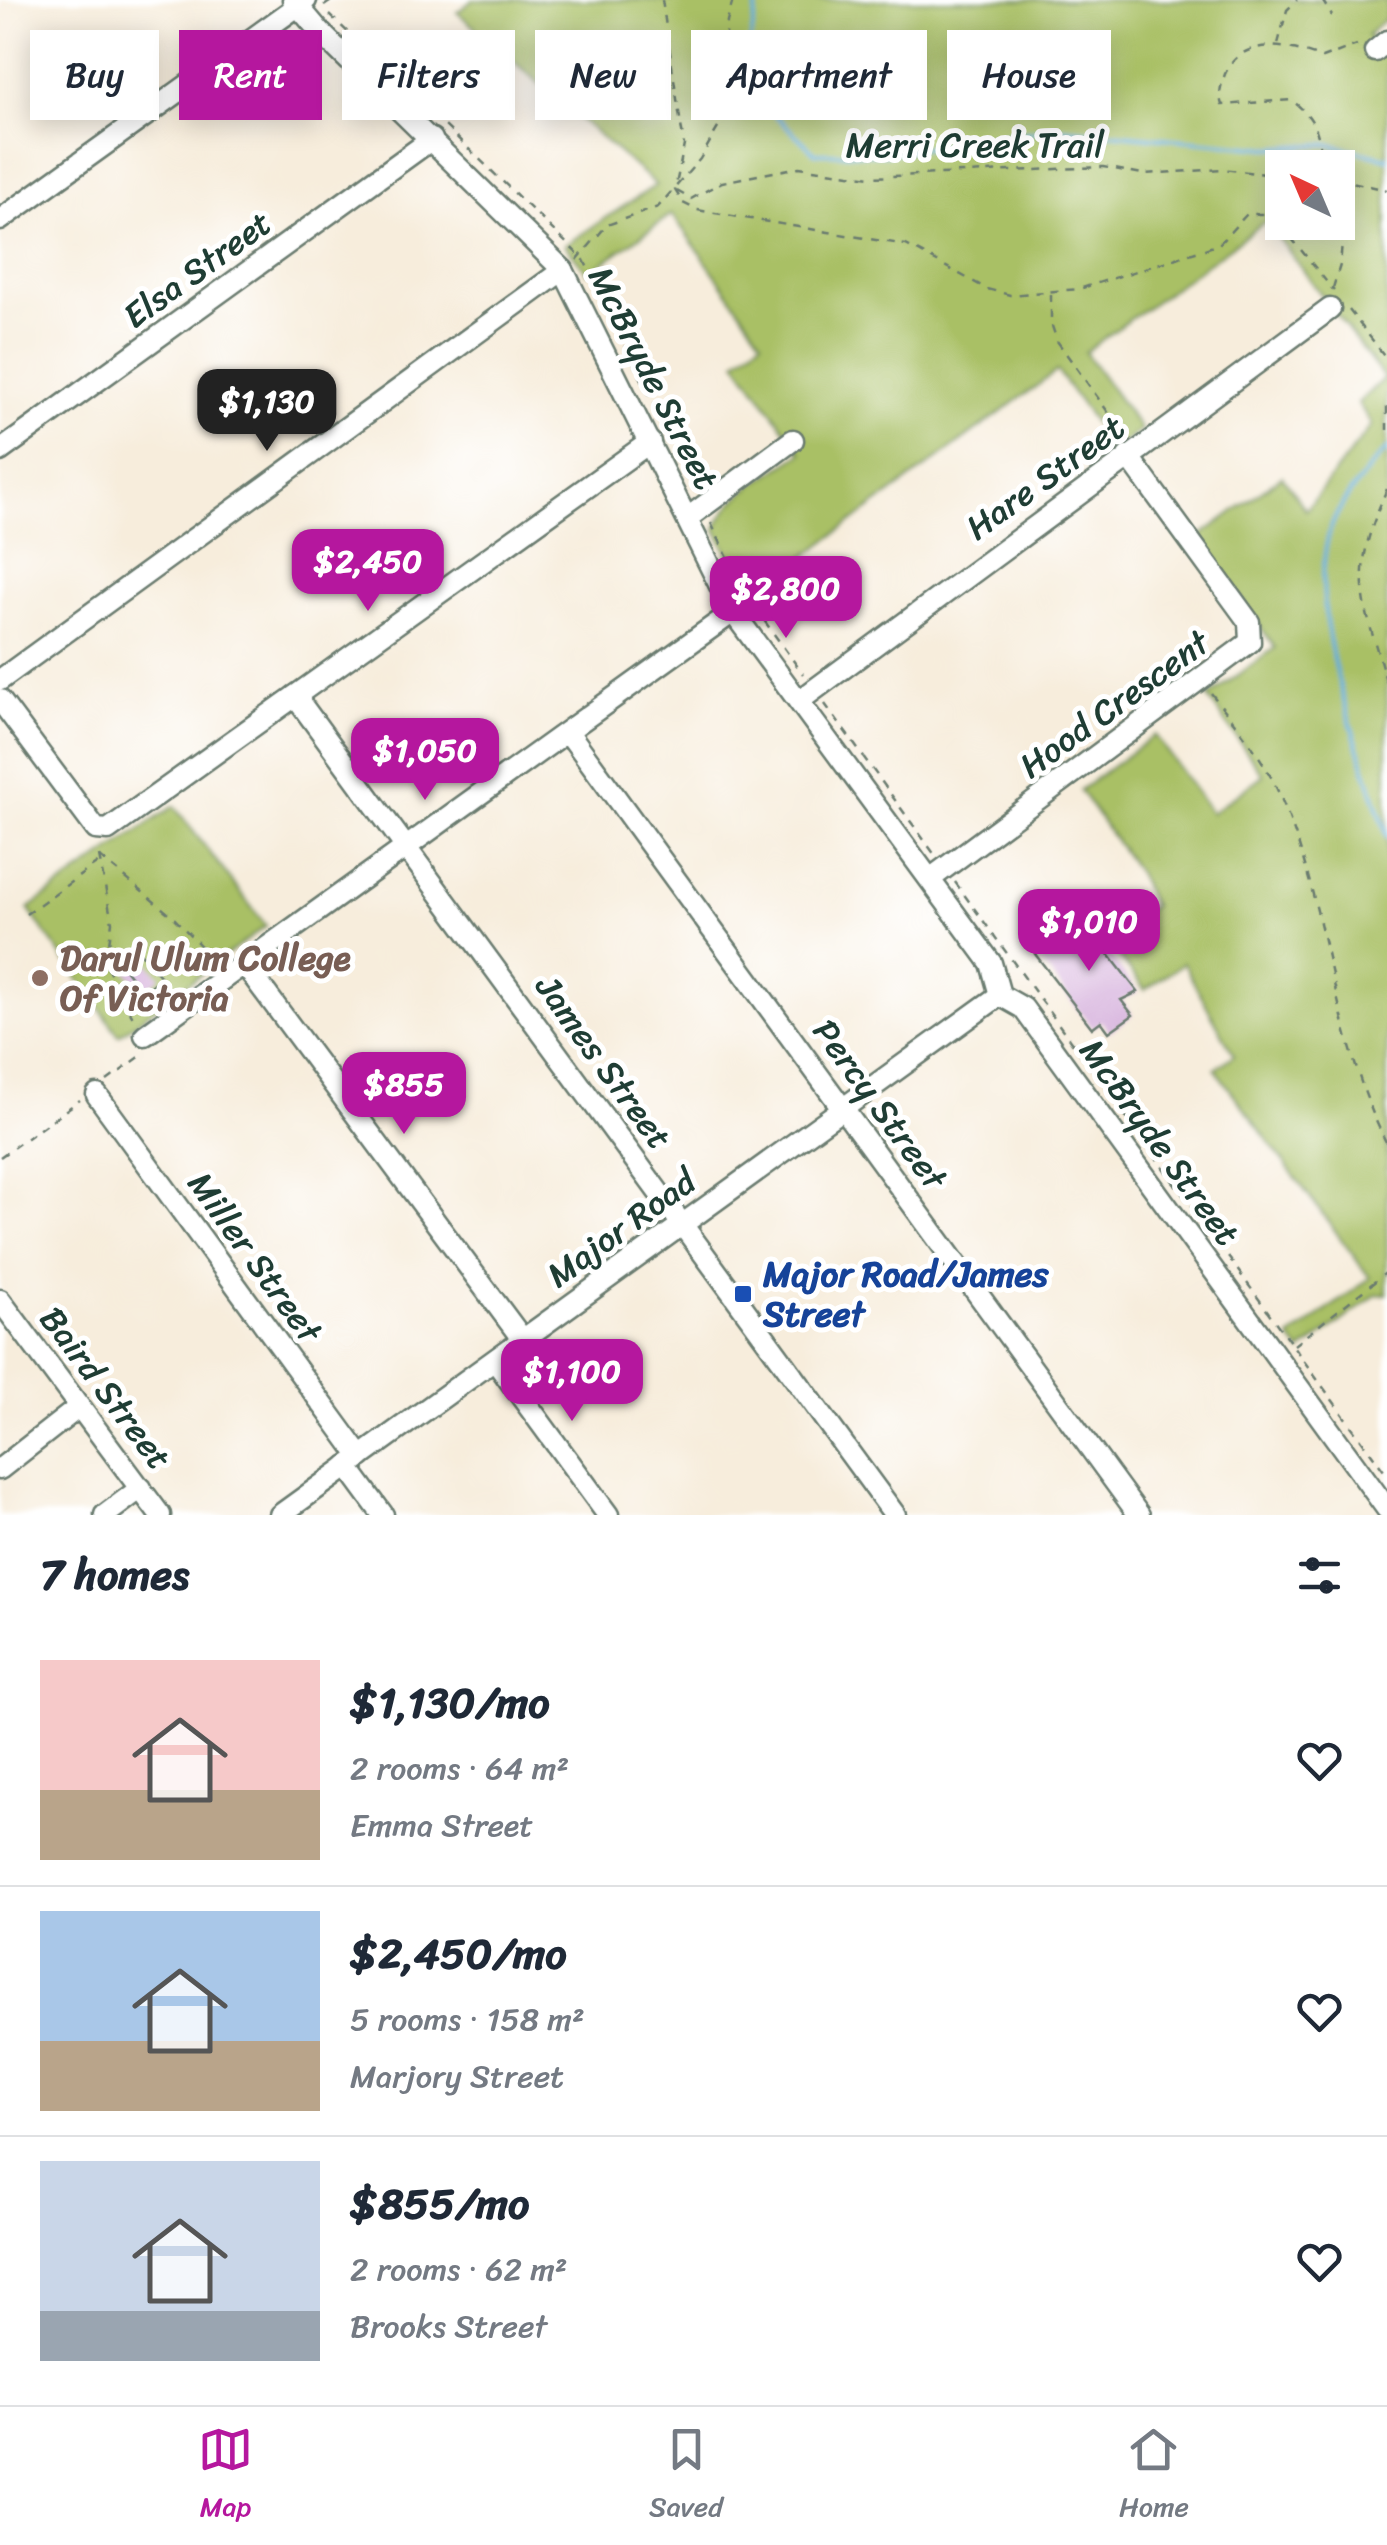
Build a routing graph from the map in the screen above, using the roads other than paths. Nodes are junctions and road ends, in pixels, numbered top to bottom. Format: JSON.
{"nodes":[{"id":1,"x":299,"y":2,"type":"edge"},
{"id":2,"x":432,"y":139,"type":"junction"},
{"id":3,"x":0,"y":220,"type":"edge"},
{"id":4,"x":563,"y":270,"type":"junction"},
{"id":5,"x":1331,"y":299,"type":"road end"},
{"id":6,"x":793,"y":440,"type":"dead end"},
{"id":7,"x":650,"y":442,"type":"junction"},
{"id":8,"x":0,"y":451,"type":"edge"},
{"id":9,"x":1132,"y":454,"type":"junction"},
{"id":10,"x":696,"y":512,"type":"junction"},
{"id":11,"x":733,"y":612,"type":"junction"},
{"id":12,"x":0,"y":680,"type":"edge"},
{"id":13,"x":806,"y":695,"type":"junction"},
{"id":14,"x":296,"y":696,"type":"junction"},
{"id":15,"x":0,"y":700,"type":"edge"},
{"id":16,"x":568,"y":732,"type":"junction"},
{"id":17,"x":405,"y":847,"type":"junction"},
{"id":18,"x":937,"y":874,"type":"junction"},
{"id":19,"x":237,"y":971,"type":"junction"},
{"id":20,"x":1000,"y":995,"type":"junction"},
{"id":21,"x":146,"y":1035,"type":"road end"},
{"id":22,"x":96,"y":1096,"type":"dead end"},
{"id":23,"x":842,"y":1106,"type":"junction"},
{"id":24,"x":682,"y":1223,"type":"junction"},
{"id":25,"x":0,"y":1300,"type":"edge"},
{"id":26,"x":523,"y":1340,"type":"junction"},
{"id":27,"x":496,"y":1362,"type":"junction"},
{"id":28,"x":79,"y":1407,"type":"junction"},
{"id":29,"x":354,"y":1462,"type":"junction"},
{"id":30,"x":0,"y":1469,"type":"edge"},
{"id":31,"x":141,"y":1488,"type":"junction"},
{"id":32,"x":1387,"y":1509,"type":"edge"},
{"id":33,"x":105,"y":1515,"type":"edge"},
{"id":34,"x":160,"y":1515,"type":"edge"},
{"id":35,"x":280,"y":1515,"type":"edge"},
{"id":36,"x":383,"y":1515,"type":"edge"},
{"id":37,"x":608,"y":1515,"type":"edge"},
{"id":38,"x":894,"y":1515,"type":"edge"},
{"id":39,"x":1140,"y":1515,"type":"edge"}],
"edges":[{"from":1,"to":2,"type":"street","name":"McBryde Street"},
{"from":1,"to":3,"type":"street"},
{"from":2,"to":4,"type":"street","name":"McBryde Street"},
{"from":2,"to":8,"type":"street","name":"Elsa Street"},
{"from":4,"to":7,"type":"street","name":"McBryde Street"},
{"from":4,"to":12,"type":"street"},
{"from":5,"to":9,"type":"street","name":"Hare Street"},
{"from":6,"to":10,"type":"street"},
{"from":7,"to":10,"type":"street","name":"McBryde Street"},
{"from":7,"to":14,"type":"street"},
{"from":9,"to":13,"type":"street","name":"Hare Street"},
{"from":9,"to":18,"type":"street","name":"Hood Crescent"},
{"from":10,"to":11,"type":"street","name":"McBryde Street"},
{"from":11,"to":13,"type":"street","name":"McBryde Street"},
{"from":11,"to":16,"type":"street"},
{"from":13,"to":18,"type":"street","name":"McBryde Street"},
{"from":14,"to":15,"type":"street"},
{"from":14,"to":17,"type":"street","name":"James Street"},
{"from":16,"to":17,"type":"street"},
{"from":16,"to":23,"type":"street","name":"Percy Street"},
{"from":17,"to":19,"type":"street"},
{"from":17,"to":24,"type":"street","name":"James Street"},
{"from":18,"to":20,"type":"street","name":"McBryde Street"},
{"from":19,"to":21,"type":"street"},
{"from":19,"to":26,"type":"street"},
{"from":20,"to":23,"type":"street","name":"Major Road"},
{"from":20,"to":32,"type":"street","name":"McBryde Street"},
{"from":22,"to":29,"type":"street","name":"Miller Street"},
{"from":23,"to":24,"type":"street","name":"Major Road"},
{"from":23,"to":39,"type":"street","name":"Percy Street"},
{"from":24,"to":26,"type":"street","name":"Major Road"},
{"from":24,"to":38,"type":"street","name":"James Street"},
{"from":25,"to":28,"type":"street","name":"Baird Street"},
{"from":26,"to":27,"type":"street","name":"Major Road"},
{"from":27,"to":29,"type":"street","name":"Major Road"},
{"from":27,"to":37,"type":"street"},
{"from":28,"to":30,"type":"street"},
{"from":28,"to":31,"type":"street","name":"Baird Street"},
{"from":29,"to":35,"type":"street","name":"Major Road"},
{"from":29,"to":36,"type":"street","name":"Miller Street"},
{"from":31,"to":33,"type":"street"},
{"from":31,"to":34,"type":"street","name":"Baird Street"}]}
